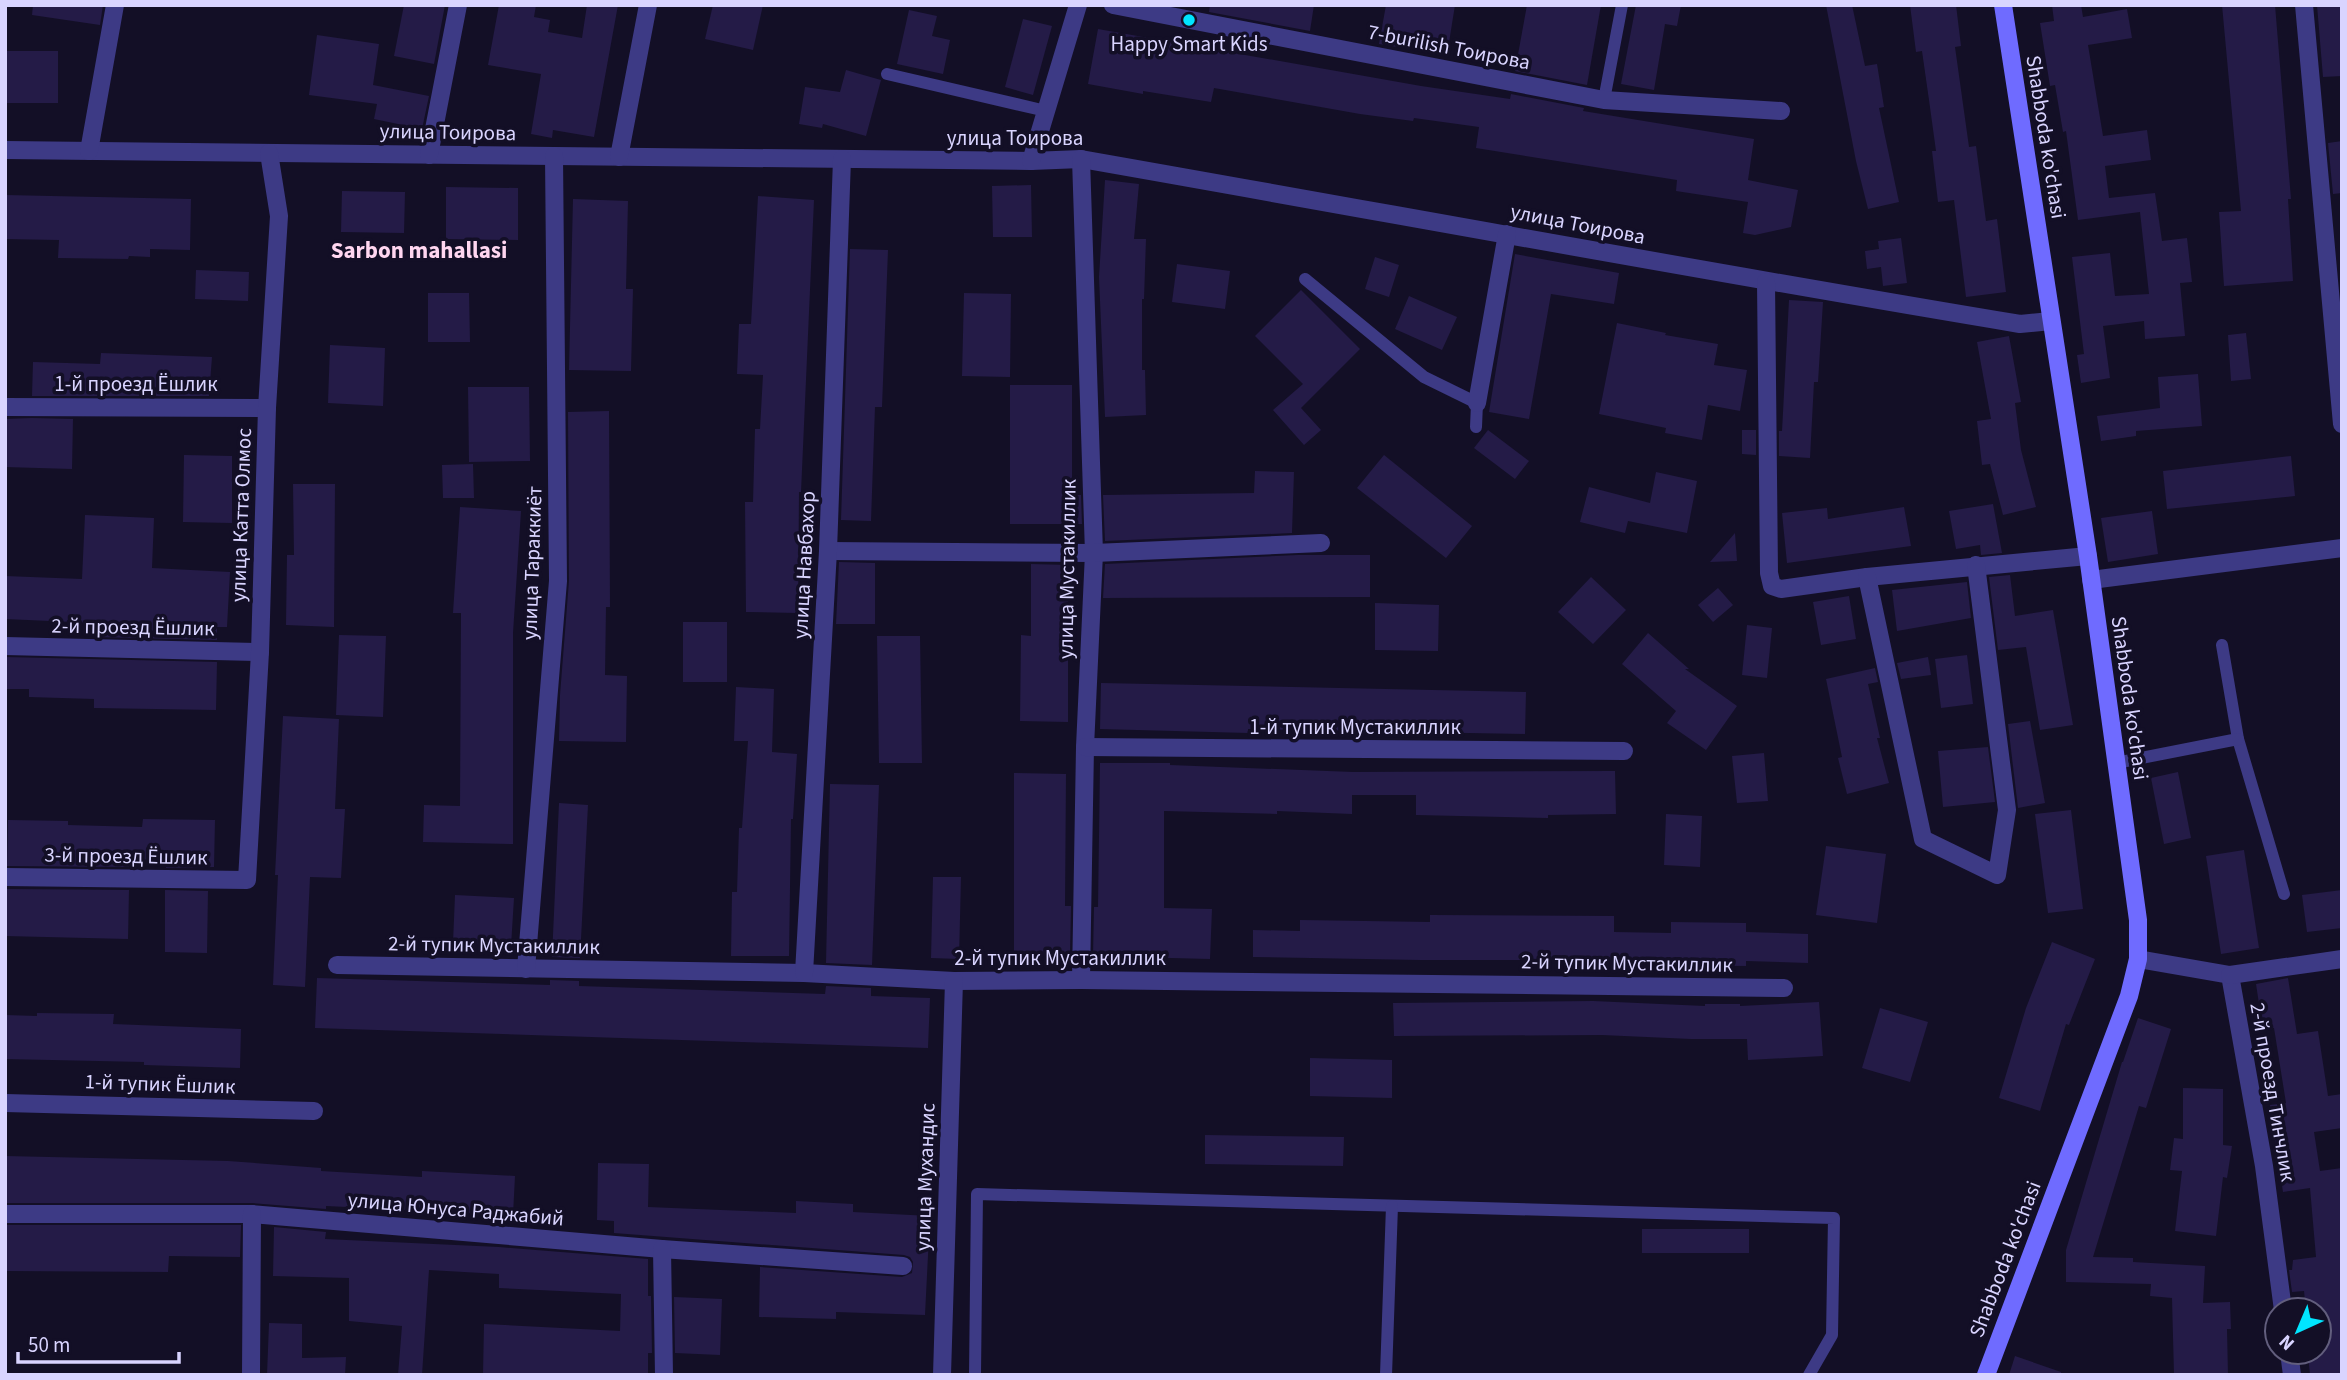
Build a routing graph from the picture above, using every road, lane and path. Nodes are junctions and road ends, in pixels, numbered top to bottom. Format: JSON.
{"nodes":[{"id":1,"x":115,"y":5,"type":"edge"},
{"id":2,"x":458,"y":5,"type":"edge"},
{"id":3,"x":648,"y":5,"type":"edge"},
{"id":4,"x":1078,"y":5,"type":"edge"},
{"id":5,"x":1113,"y":5,"type":"edge"},
{"id":6,"x":1622,"y":5,"type":"edge"},
{"id":7,"x":2003,"y":5,"type":"edge"},
{"id":8,"x":2304,"y":5,"type":"edge"},
{"id":9,"x":887,"y":74,"type":"dead end"},
{"id":10,"x":1604,"y":100,"type":"junction"},
{"id":11,"x":1046,"y":111,"type":"junction"},
{"id":12,"x":1780,"y":111,"type":"dead end"},
{"id":13,"x":5,"y":150,"type":"edge"},
{"id":14,"x":89,"y":151,"type":"junction"},
{"id":15,"x":269,"y":153,"type":"junction"},
{"id":16,"x":429,"y":155,"type":"junction"},
{"id":17,"x":554,"y":156,"type":"junction"},
{"id":18,"x":619,"y":157,"type":"junction"},
{"id":19,"x":842,"y":159,"type":"junction"},
{"id":20,"x":1081,"y":159,"type":"junction"},
{"id":21,"x":1031,"y":161,"type":"junction"},
{"id":22,"x":1507,"y":234,"type":"junction"},
{"id":23,"x":1305,"y":279,"type":"dead end"},
{"id":24,"x":1766,"y":282,"type":"junction"},
{"id":25,"x":2051,"y":321,"type":"junction"},
{"id":26,"x":1477,"y":403,"type":"junction"},
{"id":27,"x":5,"y":407,"type":"edge"},
{"id":28,"x":267,"y":408,"type":"junction"},
{"id":29,"x":2342,"y":424,"type":"edge"},
{"id":30,"x":1476,"y":427,"type":"dead end"},
{"id":31,"x":1321,"y":543,"type":"dead end"},
{"id":32,"x":2342,"y":548,"type":"edge"},
{"id":33,"x":828,"y":551,"type":"junction"},
{"id":34,"x":1094,"y":553,"type":"junction"},
{"id":35,"x":2088,"y":556,"type":"junction"},
{"id":36,"x":1976,"y":565,"type":"junction"},
{"id":37,"x":1867,"y":577,"type":"junction"},
{"id":38,"x":2091,"y":580,"type":"junction"},
{"id":39,"x":2222,"y":645,"type":"dead end"},
{"id":40,"x":5,"y":646,"type":"edge"},
{"id":41,"x":260,"y":653,"type":"junction"},
{"id":42,"x":2238,"y":739,"type":"junction"},
{"id":43,"x":1085,"y":747,"type":"junction"},
{"id":44,"x":1624,"y":751,"type":"dead end"},
{"id":45,"x":2116,"y":763,"type":"junction"},
{"id":46,"x":5,"y":877,"type":"edge"},
{"id":47,"x":247,"y":880,"type":"joint"},
{"id":48,"x":2284,"y":894,"type":"dead end"},
{"id":49,"x":2138,"y":959,"type":"junction"},
{"id":50,"x":2342,"y":959,"type":"edge"},
{"id":51,"x":337,"y":965,"type":"dead end"},
{"id":52,"x":526,"y":969,"type":"junction"},
{"id":53,"x":804,"y":973,"type":"junction"},
{"id":54,"x":2230,"y":975,"type":"junction"},
{"id":55,"x":1081,"y":980,"type":"junction"},
{"id":56,"x":954,"y":981,"type":"junction"},
{"id":57,"x":1784,"y":988,"type":"dead end"},
{"id":58,"x":5,"y":1103,"type":"edge"},
{"id":59,"x":314,"y":1111,"type":"dead end"},
{"id":60,"x":1392,"y":1206,"type":"junction"},
{"id":61,"x":5,"y":1214,"type":"edge"},
{"id":62,"x":252,"y":1214,"type":"junction"},
{"id":63,"x":662,"y":1250,"type":"junction"},
{"id":64,"x":903,"y":1266,"type":"dead end"},
{"id":65,"x":2281,"y":1296,"type":"edge"},
{"id":66,"x":251,"y":1375,"type":"edge"},
{"id":67,"x":664,"y":1375,"type":"edge"},
{"id":68,"x":942,"y":1375,"type":"edge"},
{"id":69,"x":975,"y":1375,"type":"edge"},
{"id":70,"x":1386,"y":1375,"type":"edge"},
{"id":71,"x":1809,"y":1375,"type":"edge"},
{"id":72,"x":1986,"y":1375,"type":"edge"}],
"edges":[{"from":1,"to":14,"type":"street"},
{"from":2,"to":16,"type":"street"},
{"from":3,"to":18,"type":"street"},
{"from":4,"to":11,"type":"street"},
{"from":5,"to":10,"type":"street","name":"7-burilish Тоирова"},
{"from":6,"to":10,"type":"lane"},
{"from":7,"to":25,"type":"street","name":"Shabboda ko'chasi"},
{"from":8,"to":29,"type":"street"},
{"from":9,"to":11,"type":"lane"},
{"from":10,"to":12,"type":"street","name":"7-burilish Тоирова"},
{"from":11,"to":21,"type":"street"},
{"from":13,"to":14,"type":"street","name":"улица Тоирова"},
{"from":14,"to":15,"type":"street","name":"улица Тоирова"},
{"from":15,"to":16,"type":"street","name":"улица Тоирова"},
{"from":15,"to":28,"type":"street","name":"улица Катта Олмос"},
{"from":16,"to":17,"type":"street","name":"улица Тоирова"},
{"from":17,"to":18,"type":"street","name":"улица Тоирова"},
{"from":17,"to":52,"type":"street","name":"улица Тараккиёт"},
{"from":18,"to":19,"type":"street","name":"улица Тоирова"},
{"from":19,"to":21,"type":"street","name":"улица Тоирова"},
{"from":19,"to":33,"type":"street","name":"улица Навбахор"},
{"from":20,"to":21,"type":"street","name":"улица Тоирова"},
{"from":20,"to":22,"type":"street","name":"улица Тоирова"},
{"from":20,"to":34,"type":"street","name":"улица Мустакиллик"},
{"from":22,"to":24,"type":"street","name":"улица Тоирова"},
{"from":22,"to":26,"type":"street"},
{"from":23,"to":26,"type":"lane"},
{"from":24,"to":25,"type":"street","name":"улица Тоирова"},
{"from":24,"to":37,"type":"street"},
{"from":25,"to":35,"type":"street","name":"Shabboda ko'chasi"},
{"from":26,"to":30,"type":"lane"},
{"from":27,"to":28,"type":"street","name":"1-й проезд Ёшлик"},
{"from":28,"to":41,"type":"street","name":"улица Катта Олмос"},
{"from":31,"to":34,"type":"street"},
{"from":32,"to":38,"type":"street"},
{"from":33,"to":34,"type":"street"},
{"from":33,"to":53,"type":"street","name":"улица Навбахор"},
{"from":34,"to":43,"type":"street","name":"улица Мустакиллик"},
{"from":35,"to":36,"type":"street"},
{"from":35,"to":38,"type":"street","name":"Shabboda ko'chasi"},
{"from":36,"to":37,"type":"street"},
{"from":36,"to":37,"type":"street"},
{"from":38,"to":45,"type":"street","name":"Shabboda ko'chasi"},
{"from":39,"to":42,"type":"lane"},
{"from":40,"to":41,"type":"street","name":"2-й проезд Ёшлик"},
{"from":41,"to":47,"type":"street","name":"улица Катта Олмос"},
{"from":42,"to":45,"type":"lane"},
{"from":42,"to":48,"type":"lane"},
{"from":43,"to":44,"type":"street","name":"1-й тупик Мустакиллик"},
{"from":43,"to":55,"type":"street","name":"улица Мустакиллик"},
{"from":45,"to":49,"type":"street","name":"Shabboda ko'chasi"},
{"from":46,"to":47,"type":"street","name":"3-й проезд Ёшлик"},
{"from":49,"to":54,"type":"street"},
{"from":49,"to":72,"type":"street","name":"Shabboda ko'chasi"},
{"from":50,"to":54,"type":"street"},
{"from":51,"to":52,"type":"street","name":"2-й тупик Мустакиллик"},
{"from":52,"to":53,"type":"street","name":"2-й тупик Мустакиллик"},
{"from":53,"to":56,"type":"street","name":"2-й тупик Мустакиллик"},
{"from":54,"to":65,"type":"street","name":"2-й проезд Тинчлик"},
{"from":55,"to":56,"type":"street","name":"2-й тупик Мустакиллик"},
{"from":55,"to":57,"type":"street","name":"2-й тупик Мустакиллик"},
{"from":56,"to":68,"type":"street","name":"улица Мухандис"},
{"from":58,"to":59,"type":"street","name":"1-й тупик Ёшлик"},
{"from":60,"to":69,"type":"lane"},
{"from":60,"to":70,"type":"lane"},
{"from":60,"to":71,"type":"lane"},
{"from":61,"to":62,"type":"street","name":"улица Юнуса Раджабий"},
{"from":62,"to":63,"type":"street","name":"улица Юнуса Раджабий"},
{"from":62,"to":66,"type":"street"},
{"from":63,"to":64,"type":"street","name":"улица Юнуса Раджабий"},
{"from":63,"to":67,"type":"street"}]}
